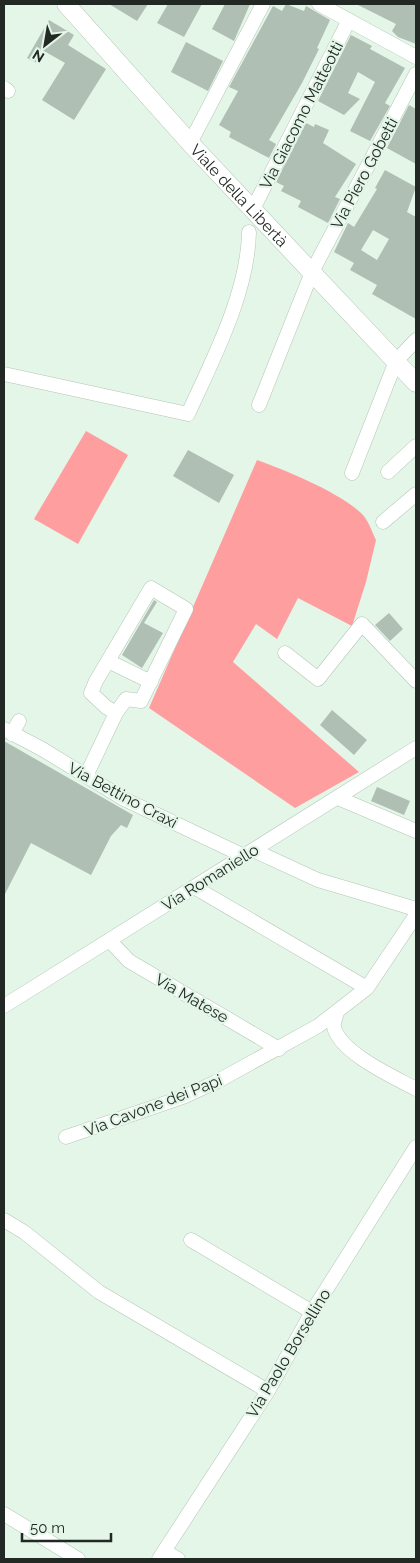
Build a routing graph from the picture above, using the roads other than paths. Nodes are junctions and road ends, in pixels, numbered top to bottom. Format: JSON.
{"nodes":[{"id":1,"x":66,"y":4,"type":"edge"},
{"id":2,"x":263,"y":4,"type":"edge"},
{"id":3,"x":319,"y":4,"type":"edge"},
{"id":4,"x":349,"y":20,"type":"junction"},
{"id":5,"x":416,"y":57,"type":"edge"},
{"id":6,"x":416,"y":74,"type":"edge"},
{"id":7,"x":190,"y":143,"type":"junction"},
{"id":8,"x":257,"y":213,"type":"junction"},
{"id":9,"x":312,"y":272,"type":"junction"},
{"id":10,"x":416,"y":340,"type":"edge"},
{"id":11,"x":396,"y":361,"type":"junction"},
{"id":12,"x":4,"y":374,"type":"edge"},
{"id":13,"x":416,"y":383,"type":"edge"},
{"id":14,"x":259,"y":406,"type":"dead end"},
{"id":15,"x":416,"y":446,"type":"edge"},
{"id":16,"x":388,"y":472,"type":"dead end"},
{"id":17,"x":352,"y":473,"type":"dead end"},
{"id":18,"x":416,"y":494,"type":"edge"},
{"id":19,"x":383,"y":522,"type":"dead end"},
{"id":20,"x":285,"y":652,"type":"dead end"},
{"id":21,"x":108,"y":660,"type":"junction"},
{"id":22,"x":416,"y":681,"type":"edge"},
{"id":23,"x":151,"y":682,"type":"junction"},
{"id":24,"x":116,"y":712,"type":"junction"},
{"id":25,"x":18,"y":721,"type":"dead end"},
{"id":26,"x":8,"y":731,"type":"edge"},
{"id":27,"x":416,"y":748,"type":"edge"},
{"id":28,"x":86,"y":776,"type":"junction"},
{"id":29,"x":338,"y":798,"type":"junction"},
{"id":30,"x":416,"y":831,"type":"edge"},
{"id":31,"x":248,"y":853,"type":"junction"},
{"id":32,"x":194,"y":887,"type":"junction"},
{"id":33,"x":416,"y":909,"type":"edge"},
{"id":34,"x":416,"y":915,"type":"edge"},
{"id":35,"x":109,"y":940,"type":"junction"},
{"id":36,"x":366,"y":988,"type":"junction"},
{"id":37,"x":4,"y":1006,"type":"edge"},
{"id":38,"x":337,"y":1012,"type":"junction"},
{"id":39,"x":279,"y":1049,"type":"junction"},
{"id":40,"x":416,"y":1089,"type":"edge"},
{"id":41,"x":66,"y":1137,"type":"dead end"},
{"id":42,"x":416,"y":1146,"type":"edge"},
{"id":43,"x":4,"y":1220,"type":"edge"},
{"id":44,"x":191,"y":1240,"type":"dead end"},
{"id":45,"x":312,"y":1312,"type":"junction"},
{"id":46,"x":268,"y":1391,"type":"junction"},
{"id":47,"x":4,"y":1514,"type":"edge"},
{"id":48,"x":161,"y":1555,"type":"edge"},
{"id":49,"x":78,"y":1559,"type":"edge"},
{"id":50,"x":178,"y":1559,"type":"edge"}],
"edges":[{"from":1,"to":7,"type":"main road","name":"Viale della Libertà"},
{"from":2,"to":7,"type":"street"},
{"from":3,"to":4,"type":"street"},
{"from":4,"to":5,"type":"street"},
{"from":4,"to":8,"type":"street","name":"Via Giacomo Matteotti"},
{"from":6,"to":9,"type":"street","name":"Via Piero Gobetti"},
{"from":7,"to":8,"type":"main road","name":"Viale della Libertà"},
{"from":8,"to":9,"type":"main road","name":"Viale della Libertà"},
{"from":8,"to":12,"type":"street","name":"Via Giacomo Matteotti"},
{"from":9,"to":11,"type":"main road","name":"Viale della Libertà"},
{"from":9,"to":14,"type":"street","name":"Via Piero Gobetti"},
{"from":10,"to":11,"type":"street"},
{"from":11,"to":13,"type":"main road","name":"Viale della Libertà"},
{"from":11,"to":17,"type":"street"},
{"from":15,"to":16,"type":"street"},
{"from":18,"to":19,"type":"street"},
{"from":20,"to":22,"type":"street"},
{"from":21,"to":23,"type":"street"},
{"from":21,"to":23,"type":"street"},
{"from":21,"to":24,"type":"street"},
{"from":23,"to":24,"type":"street"},
{"from":24,"to":28,"type":"street"},
{"from":25,"to":26,"type":"street"},
{"from":26,"to":28,"type":"street","name":"Via Bettino Craxi"},
{"from":27,"to":29,"type":"street","name":"Via Romaniello"},
{"from":28,"to":31,"type":"street","name":"Via Bettino Craxi"},
{"from":29,"to":30,"type":"street"},
{"from":29,"to":31,"type":"street","name":"Via Romaniello"},
{"from":31,"to":32,"type":"street","name":"Via Romaniello"},
{"from":31,"to":33,"type":"street","name":"Via Bettino Craxi"},
{"from":32,"to":35,"type":"street","name":"Via Romaniello"},
{"from":32,"to":36,"type":"street"},
{"from":34,"to":36,"type":"street","name":"Via Cavone dei Papi"},
{"from":35,"to":37,"type":"street","name":"Via Romaniello"},
{"from":35,"to":39,"type":"street","name":"Via Matese"},
{"from":36,"to":38,"type":"street","name":"Via Cavone dei Papi"},
{"from":38,"to":39,"type":"street","name":"Via Cavone dei Papi"},
{"from":38,"to":40,"type":"street"},
{"from":39,"to":41,"type":"street","name":"Via Cavone dei Papi"},
{"from":42,"to":45,"type":"street","name":"Via Paolo Borsellino"},
{"from":43,"to":46,"type":"street"},
{"from":44,"to":45,"type":"street"},
{"from":45,"to":46,"type":"street","name":"Via Paolo Borsellino"},
{"from":46,"to":48,"type":"street","name":"Via Paolo Borsellino"},
{"from":47,"to":49,"type":"street"},
{"from":48,"to":50,"type":"street"}]}
